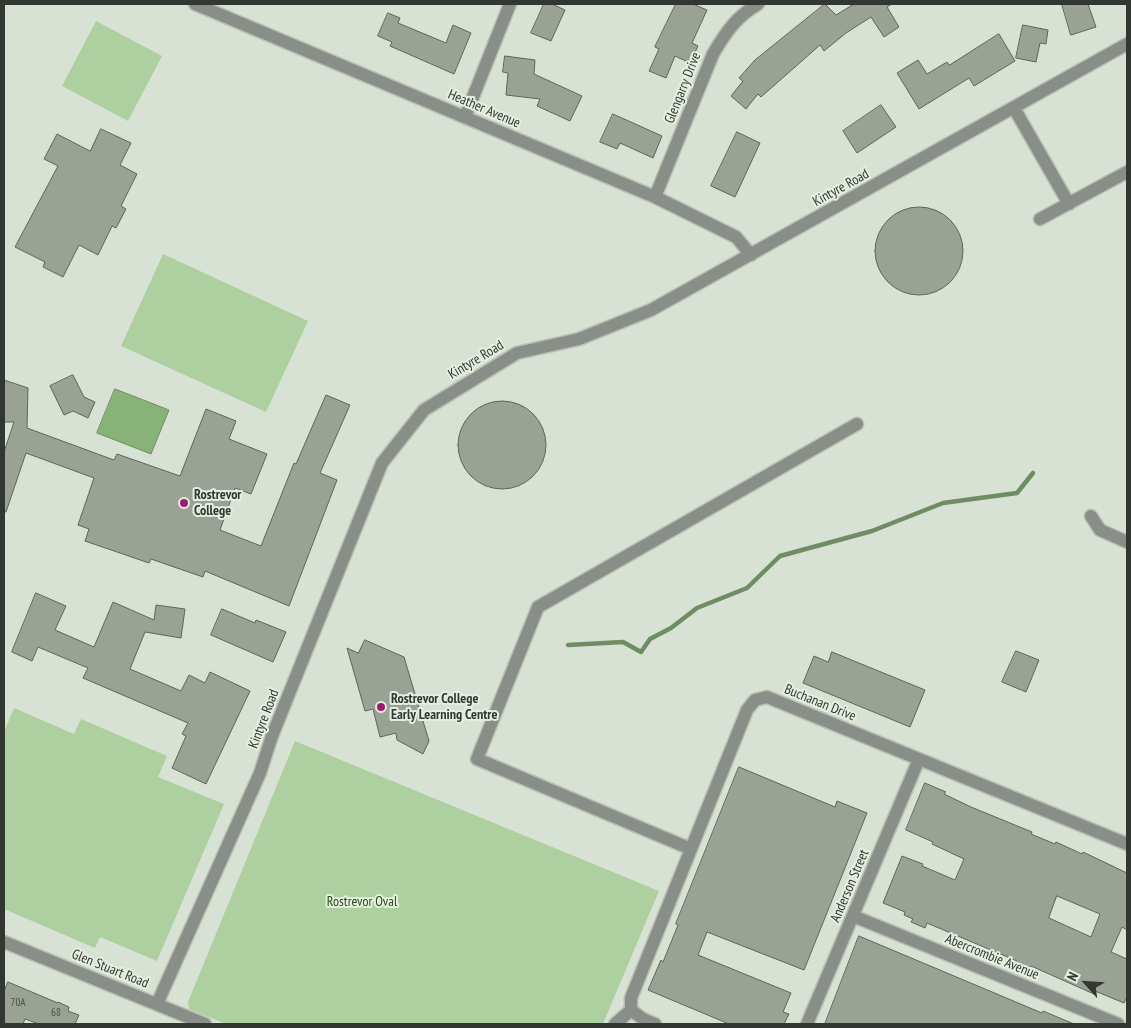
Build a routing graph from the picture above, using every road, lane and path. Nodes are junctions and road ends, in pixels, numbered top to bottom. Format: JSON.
{"nodes":[{"id":1,"x":195,"y":4,"type":"edge"},
{"id":2,"x":510,"y":4,"type":"edge"},
{"id":3,"x":758,"y":4,"type":"edge"},
{"id":4,"x":1127,"y":44,"type":"edge"},
{"id":5,"x":1014,"y":108,"type":"junction"},
{"id":6,"x":465,"y":117,"type":"junction"},
{"id":7,"x":1127,"y":172,"type":"edge"},
{"id":8,"x":655,"y":197,"type":"junction"},
{"id":9,"x":1069,"y":204,"type":"junction"},
{"id":10,"x":1040,"y":219,"type":"dead end"},
{"id":11,"x":751,"y":255,"type":"junction"},
{"id":12,"x":857,"y":424,"type":"dead end"},
{"id":13,"x":1091,"y":516,"type":"dead end"},
{"id":14,"x":1127,"y":542,"type":"edge"},
{"id":15,"x":919,"y":760,"type":"junction"},
{"id":16,"x":1127,"y":844,"type":"edge"},
{"id":17,"x":691,"y":849,"type":"junction"},
{"id":18,"x":854,"y":916,"type":"junction"},
{"id":19,"x":4,"y":942,"type":"edge"},
{"id":20,"x":157,"y":1004,"type":"junction"},
{"id":21,"x":631,"y":1010,"type":"junction"},
{"id":22,"x":205,"y":1024,"type":"edge"},
{"id":23,"x":615,"y":1024,"type":"edge"},
{"id":24,"x":656,"y":1024,"type":"edge"},
{"id":25,"x":807,"y":1024,"type":"edge"},
{"id":26,"x":1118,"y":1024,"type":"edge"}],
"edges":[{"from":1,"to":6,"type":"street","name":"Heather Avenue"},
{"from":2,"to":6,"type":"street"},
{"from":3,"to":8,"type":"street","name":"Glengarry Drive"},
{"from":4,"to":5,"type":"street","name":"Kintyre Road"},
{"from":5,"to":9,"type":"street"},
{"from":5,"to":11,"type":"street","name":"Kintyre Road"},
{"from":6,"to":8,"type":"street","name":"Heather Avenue"},
{"from":7,"to":9,"type":"street"},
{"from":8,"to":11,"type":"street","name":"Heather Avenue"},
{"from":9,"to":10,"type":"street"},
{"from":11,"to":20,"type":"street","name":"Kintyre Road"},
{"from":12,"to":17,"type":"street"},
{"from":13,"to":14,"type":"street"},
{"from":15,"to":16,"type":"street","name":"Buchanan Drive"},
{"from":15,"to":17,"type":"street","name":"Buchanan Drive"},
{"from":15,"to":18,"type":"street","name":"Anderson Street"},
{"from":17,"to":21,"type":"street","name":"Buchanan Drive"},
{"from":18,"to":25,"type":"street","name":"Anderson Street"},
{"from":18,"to":26,"type":"street","name":"Abercrombie Avenue"},
{"from":19,"to":20,"type":"street","name":"Glen Stuart Road"},
{"from":20,"to":22,"type":"street","name":"Glen Stuart Road"},
{"from":21,"to":23,"type":"street"},
{"from":21,"to":24,"type":"street"}]}
